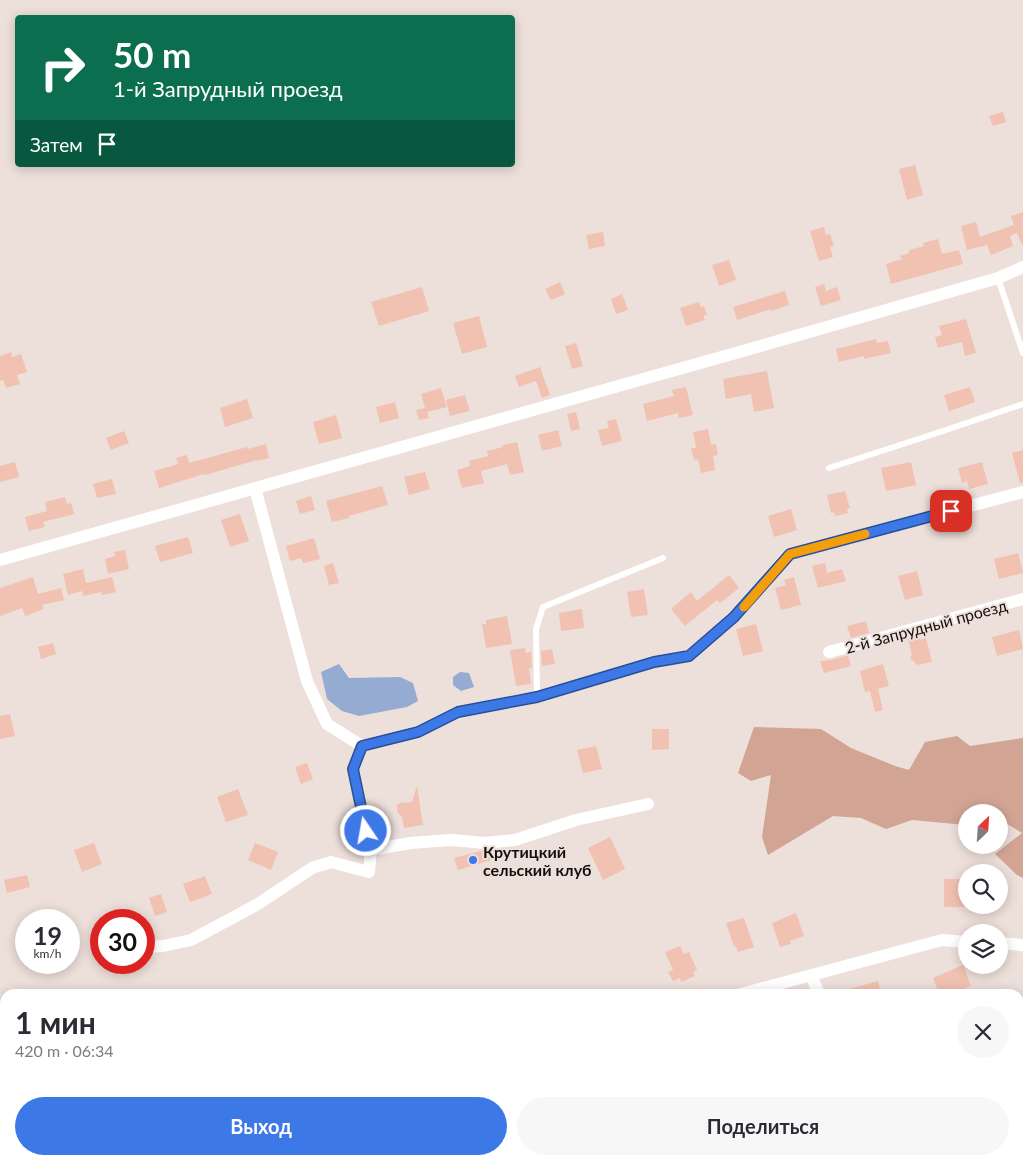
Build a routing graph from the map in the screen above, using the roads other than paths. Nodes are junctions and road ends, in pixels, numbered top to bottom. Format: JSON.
{"nodes":[{"id":1,"x":1023,"y":267,"type":"edge"},
{"id":2,"x":998,"y":278,"type":"junction"},
{"id":3,"x":1023,"y":353,"type":"edge"},
{"id":4,"x":1023,"y":404,"type":"edge"},
{"id":5,"x":829,"y":468,"type":"dead end"},
{"id":6,"x":255,"y":488,"type":"junction"},
{"id":7,"x":1023,"y":492,"type":"edge"},
{"id":8,"x":663,"y":558,"type":"dead end"},
{"id":9,"x":0,"y":560,"type":"edge"},
{"id":10,"x":1023,"y":599,"type":"edge"},
{"id":11,"x":829,"y":652,"type":"dead end"},
{"id":12,"x":537,"y":697,"type":"junction"},
{"id":13,"x":362,"y":746,"type":"junction"},
{"id":14,"x":648,"y":804,"type":"dead end"},
{"id":15,"x":370,"y":850,"type":"junction"},
{"id":16,"x":958,"y":941,"type":"edge"},
{"id":17,"x":1008,"y":944,"type":"edge"},
{"id":18,"x":1023,"y":945,"type":"edge"},
{"id":19,"x":155,"y":946,"type":"edge"},
{"id":20,"x":811,"y":975,"type":"junction"},
{"id":21,"x":759,"y":989,"type":"edge"},
{"id":22,"x":817,"y":989,"type":"edge"}],
"edges":[{"from":1,"to":2,"type":"street"},
{"from":2,"to":3,"type":"lane"},
{"from":2,"to":6,"type":"street"},
{"from":4,"to":5,"type":"lane"},
{"from":6,"to":9,"type":"street"},
{"from":6,"to":13,"type":"street"},
{"from":7,"to":12,"type":"street"},
{"from":8,"to":12,"type":"lane"},
{"from":10,"to":11,"type":"street","name":"2-й Запрудный проезд"},
{"from":12,"to":13,"type":"street"},
{"from":13,"to":15,"type":"street"},
{"from":14,"to":15,"type":"street"},
{"from":15,"to":19,"type":"street"},
{"from":16,"to":20,"type":"street"},
{"from":17,"to":18,"type":"street"},
{"from":20,"to":21,"type":"street"},
{"from":20,"to":22,"type":"street"}]}
